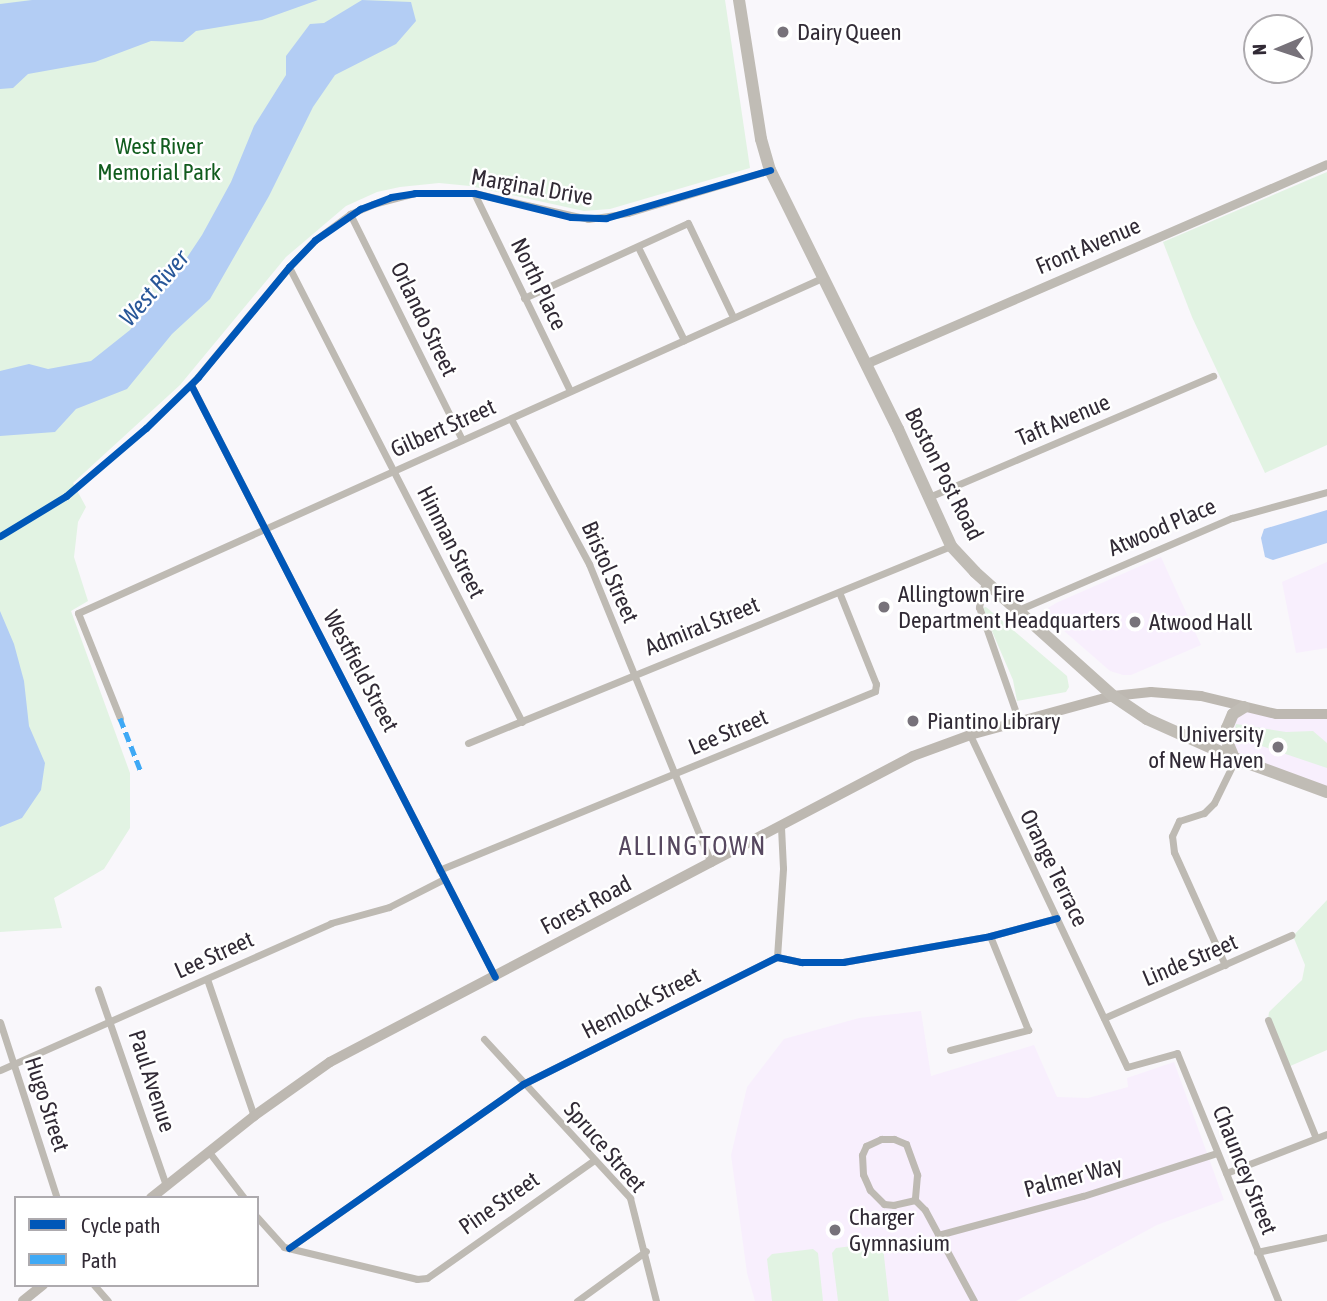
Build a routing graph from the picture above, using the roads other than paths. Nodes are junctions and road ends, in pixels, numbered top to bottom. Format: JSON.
{"nodes":[{"id":1,"x":739,"y":0,"type":"edge"},
{"id":2,"x":1327,"y":164,"type":"edge"},
{"id":3,"x":770,"y":170,"type":"junction"},
{"id":4,"x":474,"y":193,"type":"junction"},
{"id":5,"x":350,"y":214,"type":"junction"},
{"id":6,"x":638,"y":247,"type":"junction"},
{"id":7,"x":289,"y":267,"type":"junction"},
{"id":8,"x":822,"y":278,"type":"junction"},
{"id":9,"x":524,"y":298,"type":"junction"},
{"id":10,"x":733,"y":317,"type":"junction"},
{"id":11,"x":684,"y":340,"type":"junction"},
{"id":12,"x":865,"y":364,"type":"junction"},
{"id":13,"x":1213,"y":376,"type":"dead end"},
{"id":14,"x":191,"y":385,"type":"joint"},
{"id":15,"x":570,"y":391,"type":"junction"},
{"id":16,"x":511,"y":419,"type":"junction"},
{"id":17,"x":462,"y":440,"type":"junction"},
{"id":18,"x":393,"y":472,"type":"junction"},
{"id":19,"x":1327,"y":492,"type":"edge"},
{"id":20,"x":929,"y":497,"type":"junction"},
{"id":21,"x":265,"y":530,"type":"junction"},
{"id":22,"x":951,"y":546,"type":"junction"},
{"id":23,"x":985,"y":581,"type":"junction"},
{"id":24,"x":839,"y":592,"type":"junction"},
{"id":25,"x":1017,"y":611,"type":"junction"},
{"id":26,"x":634,"y":675,"type":"junction"},
{"id":27,"x":1113,"y":696,"type":"junction"},
{"id":28,"x":1244,"y":707,"type":"junction"},
{"id":29,"x":1327,"y":714,"type":"edge"},
{"id":30,"x":120,"y":718,"type":"dead end"},
{"id":31,"x":1019,"y":721,"type":"junction"},
{"id":32,"x":522,"y":722,"type":"junction"},
{"id":33,"x":970,"y":735,"type":"junction"},
{"id":34,"x":468,"y":743,"type":"dead end"},
{"id":35,"x":1235,"y":758,"type":"junction"},
{"id":36,"x":674,"y":775,"type":"junction"},
{"id":37,"x":1327,"y":792,"type":"edge"},
{"id":38,"x":781,"y":827,"type":"junction"},
{"id":39,"x":710,"y":863,"type":"junction"},
{"id":40,"x":439,"y":870,"type":"junction"},
{"id":41,"x":444,"y":880,"type":"junction"},
{"id":42,"x":1057,"y":918,"type":"junction"},
{"id":43,"x":1291,"y":934,"type":"dead end"},
{"id":44,"x":990,"y":936,"type":"junction"},
{"id":45,"x":777,"y":957,"type":"junction"},
{"id":46,"x":1225,"y":965,"type":"junction"},
{"id":47,"x":495,"y":977,"type":"junction"},
{"id":48,"x":207,"y":979,"type":"junction"},
{"id":49,"x":98,"y":989,"type":"dead end"},
{"id":50,"x":1104,"y":1018,"type":"junction"},
{"id":51,"x":1268,"y":1020,"type":"dead end"},
{"id":52,"x":111,"y":1021,"type":"junction"},
{"id":53,"x":0,"y":1022,"type":"edge"},
{"id":54,"x":484,"y":1039,"type":"dead end"},
{"id":55,"x":950,"y":1050,"type":"dead end"},
{"id":56,"x":15,"y":1064,"type":"junction"},
{"id":57,"x":0,"y":1070,"type":"edge"},
{"id":58,"x":523,"y":1084,"type":"junction"},
{"id":59,"x":254,"y":1116,"type":"junction"},
{"id":60,"x":1327,"y":1134,"type":"edge"},
{"id":61,"x":1316,"y":1138,"type":"junction"},
{"id":62,"x":209,"y":1152,"type":"junction"},
{"id":63,"x":1217,"y":1153,"type":"junction"},
{"id":64,"x":594,"y":1160,"type":"junction"},
{"id":65,"x":1226,"y":1173,"type":"junction"},
{"id":66,"x":166,"y":1185,"type":"junction"},
{"id":67,"x":56,"y":1196,"type":"edge"},
{"id":68,"x":153,"y":1196,"type":"edge"},
{"id":69,"x":242,"y":1196,"type":"edge"},
{"id":70,"x":915,"y":1200,"type":"junction"},
{"id":71,"x":259,"y":1219,"type":"edge"},
{"id":72,"x":938,"y":1235,"type":"junction"},
{"id":73,"x":1327,"y":1237,"type":"edge"},
{"id":74,"x":289,"y":1248,"type":"junction"},
{"id":75,"x":646,"y":1251,"type":"junction"},
{"id":76,"x":1257,"y":1252,"type":"junction"},
{"id":77,"x":40,"y":1287,"type":"edge"},
{"id":78,"x":96,"y":1287,"type":"edge"},
{"id":79,"x":23,"y":1301,"type":"edge"},
{"id":80,"x":107,"y":1301,"type":"edge"},
{"id":81,"x":577,"y":1301,"type":"edge"},
{"id":82,"x":656,"y":1301,"type":"edge"},
{"id":83,"x":974,"y":1301,"type":"edge"},
{"id":84,"x":1278,"y":1301,"type":"edge"}],
"edges":[{"from":1,"to":3,"type":"main road","name":"Boston Post Road"},
{"from":2,"to":12,"type":"street","name":"Front Avenue"},
{"from":3,"to":4,"type":"street","name":"Marginal Drive"},
{"from":3,"to":8,"type":"main road","name":"Boston Post Road"},
{"from":4,"to":5,"type":"street","name":"Marginal Drive"},
{"from":4,"to":9,"type":"street","name":"North Place"},
{"from":5,"to":7,"type":"street","name":"Marginal Drive"},
{"from":5,"to":17,"type":"street","name":"Orlando Street"},
{"from":6,"to":9,"type":"street"},
{"from":6,"to":10,"type":"street"},
{"from":6,"to":11,"type":"street"},
{"from":7,"to":14,"type":"street","name":"Marginal Drive"},
{"from":7,"to":18,"type":"street","name":"Hinman Street"},
{"from":8,"to":10,"type":"street","name":"Gilbert Street"},
{"from":8,"to":12,"type":"main road","name":"Boston Post Road"},
{"from":9,"to":15,"type":"street","name":"North Place"},
{"from":10,"to":11,"type":"street","name":"Gilbert Street"},
{"from":11,"to":15,"type":"street","name":"Gilbert Street"},
{"from":12,"to":20,"type":"main road","name":"Boston Post Road"},
{"from":13,"to":20,"type":"street","name":"Taft Avenue"},
{"from":14,"to":21,"type":"street","name":"Westfield Street"},
{"from":15,"to":16,"type":"street","name":"Gilbert Street"},
{"from":16,"to":17,"type":"street","name":"Gilbert Street"},
{"from":16,"to":26,"type":"street","name":"Bristol Street"},
{"from":17,"to":18,"type":"street","name":"Gilbert Street"},
{"from":18,"to":21,"type":"street","name":"Gilbert Street"},
{"from":18,"to":32,"type":"street","name":"Hinman Street"},
{"from":19,"to":25,"type":"street","name":"Atwood Place"},
{"from":20,"to":22,"type":"main road","name":"Boston Post Road"},
{"from":21,"to":30,"type":"street","name":"Gilbert Street"},
{"from":21,"to":40,"type":"street","name":"Westfield Street"},
{"from":22,"to":23,"type":"main road","name":"Boston Post Road"},
{"from":22,"to":24,"type":"street","name":"Admiral Street"},
{"from":23,"to":25,"type":"main road","name":"Boston Post Road"},
{"from":23,"to":31,"type":"street"},
{"from":24,"to":26,"type":"street","name":"Admiral Street"},
{"from":24,"to":36,"type":"street","name":"Lee Street"},
{"from":25,"to":27,"type":"main road","name":"Boston Post Road"},
{"from":26,"to":32,"type":"street","name":"Admiral Street"},
{"from":26,"to":36,"type":"street","name":"Bristol Street"},
{"from":27,"to":28,"type":"main road","name":"Forest Road"},
{"from":27,"to":31,"type":"main road","name":"Forest Road"},
{"from":27,"to":35,"type":"main road","name":"Boston Post Road"},
{"from":28,"to":29,"type":"main road","name":"Forest Road"},
{"from":28,"to":35,"type":"main road"},
{"from":31,"to":33,"type":"main road","name":"Forest Road"},
{"from":32,"to":34,"type":"street","name":"Admiral Street"},
{"from":33,"to":38,"type":"main road","name":"Forest Road"},
{"from":33,"to":42,"type":"street","name":"Orange Terrace"},
{"from":35,"to":37,"type":"main road","name":"Boston Post Road"},
{"from":35,"to":46,"type":"street"},
{"from":36,"to":39,"type":"street","name":"Bristol Street"},
{"from":36,"to":40,"type":"street","name":"Lee Street"},
{"from":38,"to":39,"type":"main road","name":"Forest Road"},
{"from":38,"to":45,"type":"street"},
{"from":39,"to":47,"type":"main road","name":"Forest Road"},
{"from":40,"to":41,"type":"street","name":"Westfield Street"},
{"from":41,"to":47,"type":"street","name":"Westfield Street"},
{"from":41,"to":48,"type":"street","name":"Lee Street"},
{"from":42,"to":44,"type":"street"},
{"from":42,"to":50,"type":"street","name":"Orange Terrace"},
{"from":43,"to":46,"type":"street","name":"Linde Street"},
{"from":44,"to":45,"type":"street"},
{"from":44,"to":55,"type":"street"},
{"from":45,"to":58,"type":"street","name":"Hemlock Street"},
{"from":46,"to":50,"type":"street","name":"Linde Street"},
{"from":47,"to":59,"type":"main road","name":"Forest Road"},
{"from":48,"to":52,"type":"street","name":"Lee Street"},
{"from":48,"to":59,"type":"street"},
{"from":49,"to":52,"type":"street","name":"Paul Avenue"},
{"from":50,"to":63,"type":"street","name":"Chauncey Street"},
{"from":51,"to":61,"type":"street"},
{"from":52,"to":56,"type":"street","name":"Lee Street"},
{"from":52,"to":66,"type":"street","name":"Paul Avenue"},
{"from":53,"to":56,"type":"street","name":"Hugo Street"},
{"from":54,"to":58,"type":"street","name":"Spruce Street"},
{"from":56,"to":57,"type":"street","name":"Lee Street"},
{"from":56,"to":67,"type":"street","name":"Hugo Street"},
{"from":58,"to":64,"type":"street","name":"Spruce Street"},
{"from":58,"to":74,"type":"street","name":"Hemlock Street"},
{"from":59,"to":62,"type":"main road","name":"Forest Road"},
{"from":60,"to":61,"type":"street"},
{"from":61,"to":65,"type":"street"},
{"from":62,"to":66,"type":"main road","name":"Forest Road"},
{"from":62,"to":69,"type":"street"},
{"from":63,"to":65,"type":"street","name":"Chauncey Street"},
{"from":63,"to":72,"type":"street","name":"Palmer Way"},
{"from":64,"to":74,"type":"street","name":"Pine Street"},
{"from":64,"to":75,"type":"street","name":"Spruce Street"},
{"from":65,"to":76,"type":"street","name":"Chauncey Street"},
{"from":66,"to":68,"type":"main road","name":"Forest Road"},
{"from":70,"to":70,"type":"street"},
{"from":70,"to":72,"type":"street"},
{"from":71,"to":74,"type":"street"},
{"from":72,"to":83,"type":"street"},
{"from":73,"to":76,"type":"street"},
{"from":75,"to":81,"type":"street"},
{"from":75,"to":82,"type":"street","name":"Spruce Street"},
{"from":76,"to":84,"type":"street","name":"Chauncey Street"},
{"from":77,"to":79,"type":"main road"},
{"from":78,"to":80,"type":"street"}]}
